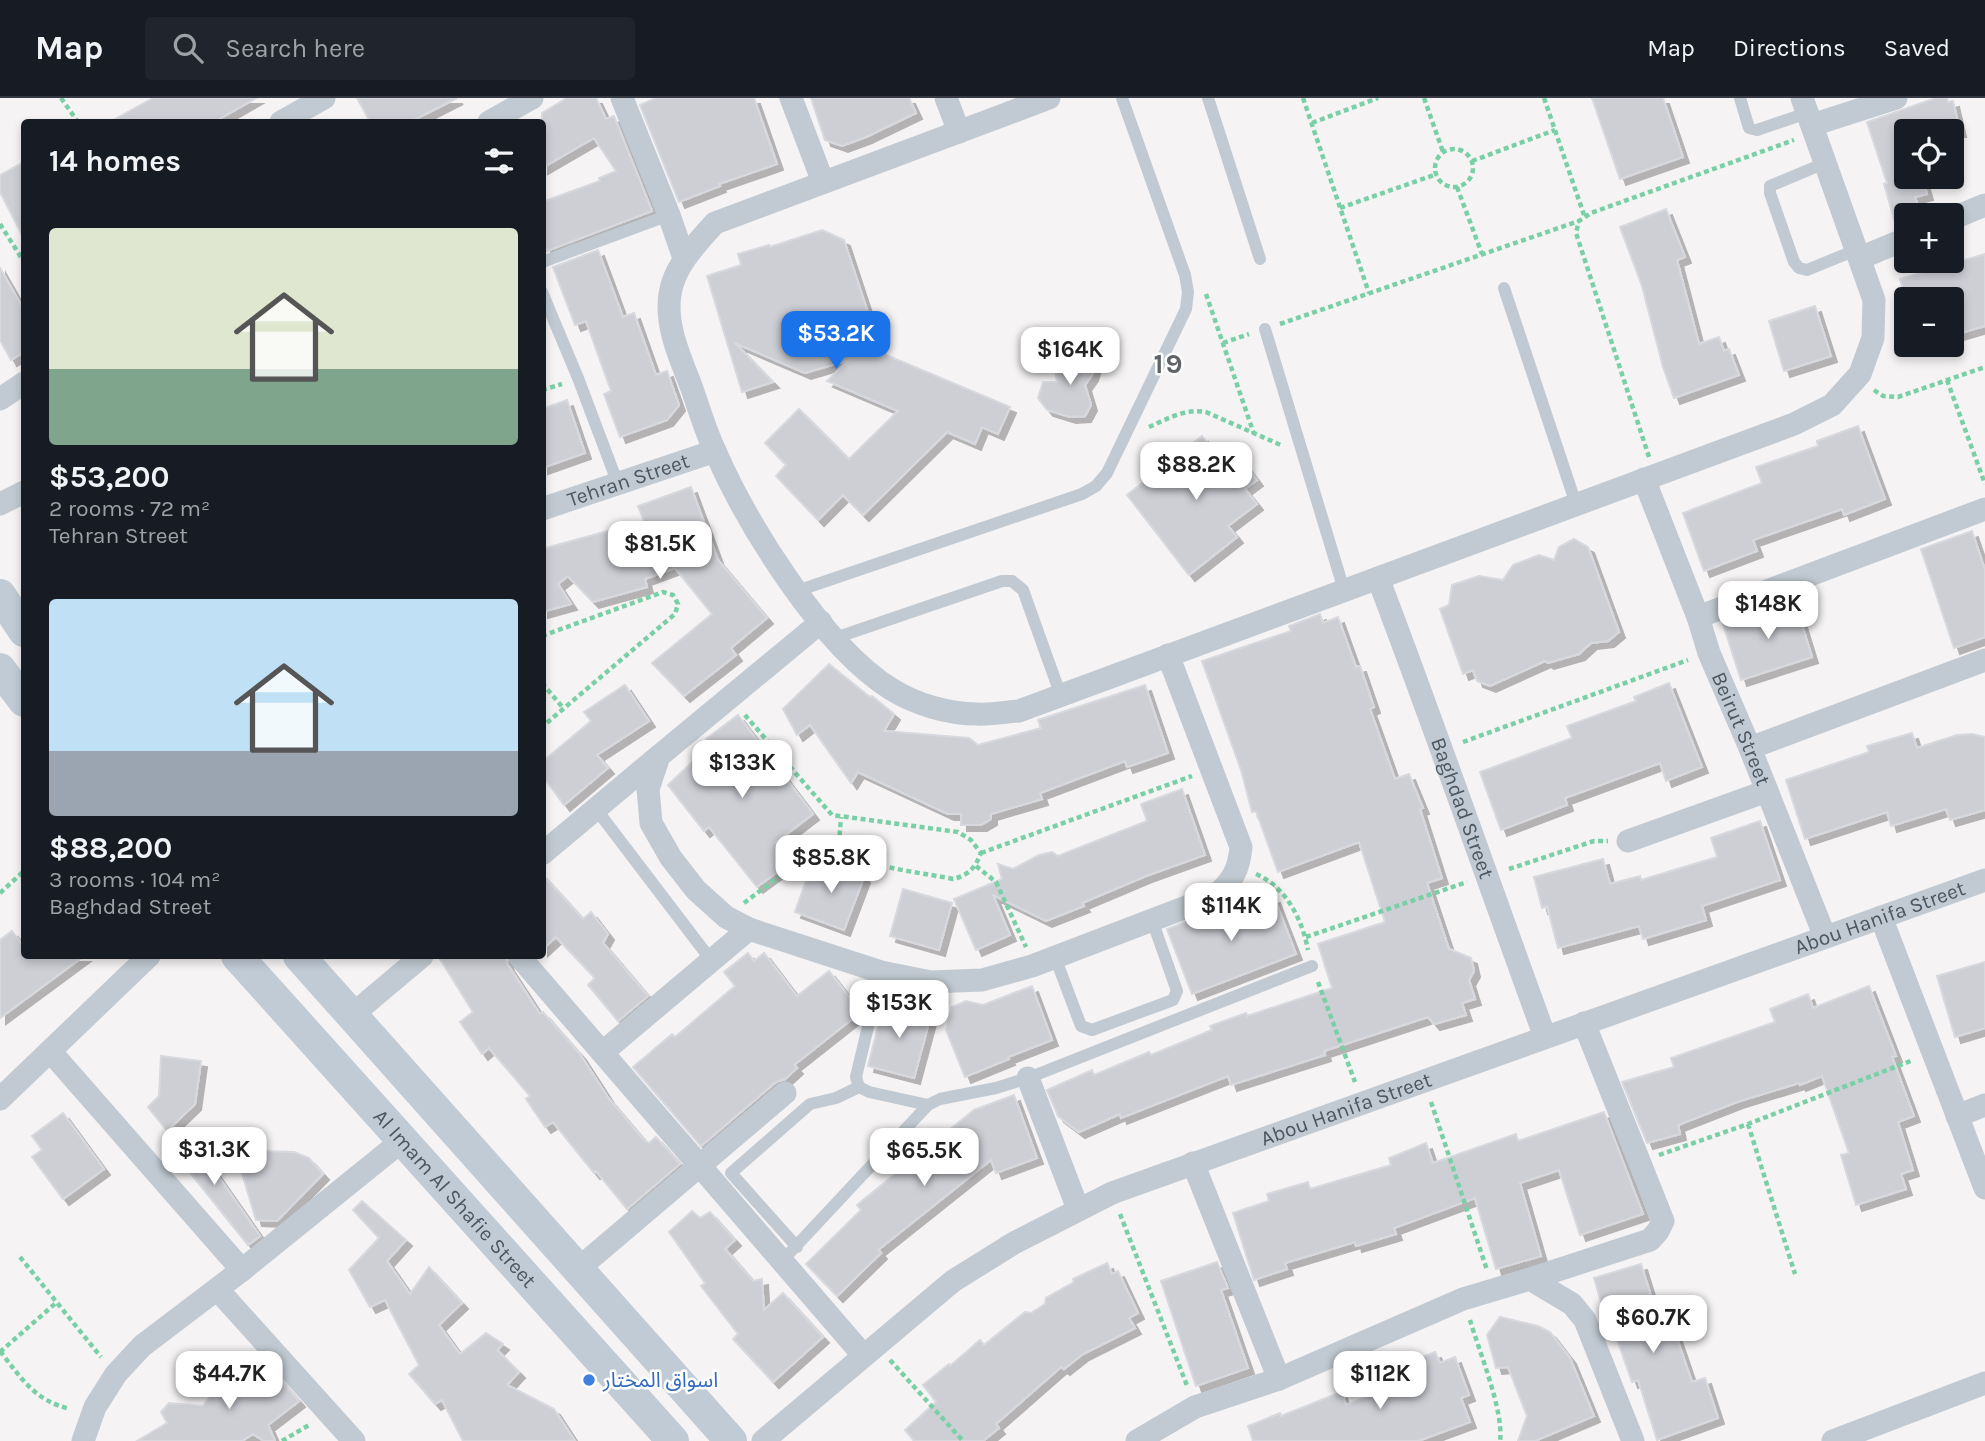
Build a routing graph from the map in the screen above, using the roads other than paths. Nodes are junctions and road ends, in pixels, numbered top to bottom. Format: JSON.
{"nodes":[{"id":1,"x":324,"y":98,"type":"edge"},
{"id":2,"x":529,"y":98,"type":"edge"},
{"id":3,"x":622,"y":98,"type":"edge"},
{"id":4,"x":791,"y":98,"type":"edge"},
{"id":5,"x":946,"y":98,"type":"edge"},
{"id":6,"x":1049,"y":98,"type":"edge"},
{"id":7,"x":1122,"y":98,"type":"edge"},
{"id":8,"x":1208,"y":98,"type":"edge"},
{"id":9,"x":1740,"y":98,"type":"edge"},
{"id":10,"x":1896,"y":98,"type":"edge"},
{"id":11,"x":1809,"y":117,"type":"edge"},
{"id":12,"x":286,"y":119,"type":"edge"},
{"id":13,"x":494,"y":119,"type":"edge"},
{"id":14,"x":959,"y":132,"type":"junction"},
{"id":15,"x":1825,"y":163,"type":"junction"},
{"id":16,"x":823,"y":182,"type":"junction"},
{"id":17,"x":1985,"y":205,"type":"edge"},
{"id":18,"x":1964,"y":214,"type":"edge"},
{"id":19,"x":669,"y":215,"type":"junction"},
{"id":20,"x":1894,"y":243,"type":"edge"},
{"id":21,"x":1858,"y":254,"type":"junction"},
{"id":22,"x":684,"y":258,"type":"junction"},
{"id":23,"x":1260,"y":259,"type":"dead end"},
{"id":24,"x":546,"y":261,"type":"edge"},
{"id":25,"x":1504,"y":288,"type":"dead end"},
{"id":26,"x":546,"y":302,"type":"edge"},
{"id":27,"x":1265,"y":329,"type":"road end"},
{"id":28,"x":21,"y":385,"type":"edge"},
{"id":29,"x":0,"y":399,"type":"edge"},
{"id":30,"x":715,"y":451,"type":"junction"},
{"id":31,"x":1649,"y":477,"type":"junction"},
{"id":32,"x":618,"y":484,"type":"junction"},
{"id":33,"x":21,"y":494,"type":"edge"},
{"id":34,"x":0,"y":504,"type":"edge"},
{"id":35,"x":1576,"y":505,"type":"junction"},
{"id":36,"x":546,"y":508,"type":"edge"},
{"id":37,"x":1985,"y":509,"type":"edge"},
{"id":38,"x":1378,"y":578,"type":"junction"},
{"id":39,"x":1344,"y":590,"type":"junction"},
{"id":40,"x":797,"y":591,"type":"junction"},
{"id":41,"x":0,"y":595,"type":"edge"},
{"id":42,"x":1698,"y":617,"type":"junction"},
{"id":43,"x":21,"y":626,"type":"edge"},
{"id":44,"x":828,"y":630,"type":"junction"},
{"id":45,"x":1168,"y":655,"type":"junction"},
{"id":46,"x":1985,"y":660,"type":"edge"},
{"id":47,"x":0,"y":669,"type":"edge"},
{"id":48,"x":1061,"y":696,"type":"junction"},
{"id":49,"x":21,"y":697,"type":"edge"},
{"id":50,"x":1750,"y":748,"type":"junction"},
{"id":51,"x":659,"y":756,"type":"junction"},
{"id":52,"x":1767,"y":791,"type":"junction"},
{"id":53,"x":596,"y":809,"type":"junction"},
{"id":54,"x":1628,"y":841,"type":"dead end"},
{"id":55,"x":546,"y":851,"type":"edge"},
{"id":56,"x":1985,"y":880,"type":"edge"},
{"id":57,"x":1881,"y":917,"type":"junction"},
{"id":58,"x":1152,"y":920,"type":"junction"},
{"id":59,"x":749,"y":929,"type":"junction"},
{"id":60,"x":1825,"y":937,"type":"junction"},
{"id":61,"x":1055,"y":957,"type":"junction"},
{"id":62,"x":146,"y":959,"type":"edge"},
{"id":63,"x":240,"y":959,"type":"edge"},
{"id":64,"x":302,"y":959,"type":"edge"},
{"id":65,"x":418,"y":959,"type":"edge"},
{"id":66,"x":522,"y":959,"type":"edge"},
{"id":67,"x":712,"y":960,"type":"junction"},
{"id":68,"x":1312,"y":966,"type":"dead end"},
{"id":69,"x":881,"y":972,"type":"junction"},
{"id":70,"x":352,"y":1015,"type":"junction"},
{"id":71,"x":1584,"y":1023,"type":"junction"},
{"id":72,"x":1545,"y":1037,"type":"junction"},
{"id":73,"x":50,"y":1051,"type":"junction"},
{"id":74,"x":603,"y":1052,"type":"junction"},
{"id":75,"x":1028,"y":1078,"type":"junction"},
{"id":76,"x":859,"y":1087,"type":"junction"},
{"id":77,"x":785,"y":1093,"type":"dead end"},
{"id":78,"x":0,"y":1099,"type":"edge"},
{"id":79,"x":928,"y":1105,"type":"junction"},
{"id":80,"x":1985,"y":1105,"type":"edge"},
{"id":81,"x":1957,"y":1116,"type":"junction"},
{"id":82,"x":403,"y":1140,"type":"junction"},
{"id":83,"x":1193,"y":1163,"type":"junction"},
{"id":84,"x":700,"y":1165,"type":"junction"},
{"id":85,"x":1985,"y":1188,"type":"edge"},
{"id":86,"x":1078,"y":1209,"type":"junction"},
{"id":87,"x":789,"y":1254,"type":"junction"},
{"id":88,"x":578,"y":1269,"type":"junction"},
{"id":89,"x":242,"y":1270,"type":"junction"},
{"id":90,"x":1530,"y":1279,"type":"junction"},
{"id":91,"x":217,"y":1289,"type":"junction"},
{"id":92,"x":869,"y":1349,"type":"junction"},
{"id":93,"x":1279,"y":1379,"type":"junction"},
{"id":94,"x":1985,"y":1383,"type":"edge"},
{"id":95,"x":83,"y":1441,"type":"edge"},
{"id":96,"x":354,"y":1441,"type":"edge"},
{"id":97,"x":673,"y":1441,"type":"edge"},
{"id":98,"x":731,"y":1441,"type":"edge"},
{"id":99,"x":763,"y":1441,"type":"edge"},
{"id":100,"x":1137,"y":1441,"type":"edge"},
{"id":101,"x":1633,"y":1441,"type":"edge"},
{"id":102,"x":1833,"y":1441,"type":"edge"}],
"edges":[{"from":1,"to":12,"type":"street"},
{"from":2,"to":13,"type":"street"},
{"from":3,"to":19,"type":"street"},
{"from":4,"to":16,"type":"street"},
{"from":5,"to":14,"type":"street"},
{"from":6,"to":14,"type":"street"},
{"from":7,"to":40,"type":"lane"},
{"from":8,"to":23,"type":"lane"},
{"from":9,"to":11,"type":"lane"},
{"from":10,"to":11,"type":"street"},
{"from":11,"to":15,"type":"street"},
{"from":14,"to":16,"type":"street"},
{"from":15,"to":21,"type":"street"},
{"from":15,"to":21,"type":"lane"},
{"from":16,"to":22,"type":"street"},
{"from":17,"to":18,"type":"street"},
{"from":19,"to":22,"type":"street"},
{"from":19,"to":24,"type":"lane"},
{"from":20,"to":21,"type":"street"},
{"from":21,"to":31,"type":"street"},
{"from":22,"to":30,"type":"street"},
{"from":25,"to":35,"type":"lane"},
{"from":26,"to":32,"type":"lane"},
{"from":27,"to":39,"type":"lane"},
{"from":28,"to":29,"type":"street"},
{"from":30,"to":32,"type":"street","name":"Tehran Street"},
{"from":30,"to":40,"type":"street"},
{"from":31,"to":35,"type":"street"},
{"from":31,"to":42,"type":"street","name":"Beirut Street"},
{"from":32,"to":36,"type":"street","name":"Tehran Street"},
{"from":33,"to":34,"type":"street"},
{"from":35,"to":38,"type":"street"},
{"from":37,"to":42,"type":"street"},
{"from":38,"to":39,"type":"street"},
{"from":38,"to":72,"type":"street","name":"Baghdad Street"},
{"from":39,"to":45,"type":"street"},
{"from":40,"to":44,"type":"street"},
{"from":41,"to":43,"type":"street"},
{"from":42,"to":50,"type":"street","name":"Beirut Street"},
{"from":44,"to":48,"type":"street"},
{"from":44,"to":48,"type":"lane"},
{"from":44,"to":51,"type":"street"},
{"from":45,"to":48,"type":"street"},
{"from":45,"to":58,"type":"street"},
{"from":46,"to":50,"type":"street"},
{"from":47,"to":49,"type":"street"},
{"from":50,"to":52,"type":"street","name":"Beirut Street"},
{"from":51,"to":53,"type":"street"},
{"from":51,"to":59,"type":"street"},
{"from":52,"to":54,"type":"street"},
{"from":52,"to":60,"type":"street","name":"Beirut Street"},
{"from":53,"to":55,"type":"street"},
{"from":53,"to":67,"type":"lane"},
{"from":56,"to":57,"type":"street","name":"Abou Hanifa Street"},
{"from":57,"to":60,"type":"street","name":"Abou Hanifa Street"},
{"from":57,"to":81,"type":"street"},
{"from":58,"to":61,"type":"street"},
{"from":58,"to":61,"type":"lane"},
{"from":59,"to":67,"type":"street"},
{"from":59,"to":69,"type":"street"},
{"from":60,"to":71,"type":"street","name":"Abou Hanifa Street"},
{"from":61,"to":69,"type":"street"},
{"from":62,"to":73,"type":"street"},
{"from":63,"to":82,"type":"street","name":"Al Imam Al Shafie Street"},
{"from":64,"to":70,"type":"street"},
{"from":65,"to":70,"type":"street"},
{"from":66,"to":74,"type":"street"},
{"from":67,"to":74,"type":"street"},
{"from":68,"to":75,"type":"lane"},
{"from":69,"to":76,"type":"lane"},
{"from":70,"to":88,"type":"street"},
{"from":71,"to":72,"type":"street","name":"Abou Hanifa Street"},
{"from":71,"to":90,"type":"street"},
{"from":72,"to":83,"type":"street","name":"Abou Hanifa Street"},
{"from":73,"to":78,"type":"street"},
{"from":73,"to":89,"type":"street"},
{"from":74,"to":84,"type":"street"},
{"from":75,"to":79,"type":"lane"},
{"from":75,"to":86,"type":"street"},
{"from":76,"to":79,"type":"lane"},
{"from":76,"to":87,"type":"lane"},
{"from":77,"to":84,"type":"street"},
{"from":79,"to":87,"type":"lane"},
{"from":80,"to":81,"type":"street"},
{"from":81,"to":85,"type":"street"},
{"from":82,"to":89,"type":"street"},
{"from":82,"to":97,"type":"street","name":"Al Imam Al Shafie Street"},
{"from":83,"to":86,"type":"street","name":"Abou Hanifa Street"},
{"from":83,"to":93,"type":"street"},
{"from":84,"to":87,"type":"street"},
{"from":84,"to":88,"type":"street"},
{"from":86,"to":92,"type":"street","name":"Abou Hanifa Street"},
{"from":87,"to":92,"type":"street"},
{"from":88,"to":98,"type":"street"},
{"from":89,"to":91,"type":"street"},
{"from":90,"to":93,"type":"street"},
{"from":90,"to":101,"type":"street"},
{"from":91,"to":95,"type":"street"},
{"from":91,"to":96,"type":"street"},
{"from":92,"to":99,"type":"street","name":"Abou Hanifa Street"},
{"from":93,"to":100,"type":"street"},
{"from":94,"to":102,"type":"street"}]}
